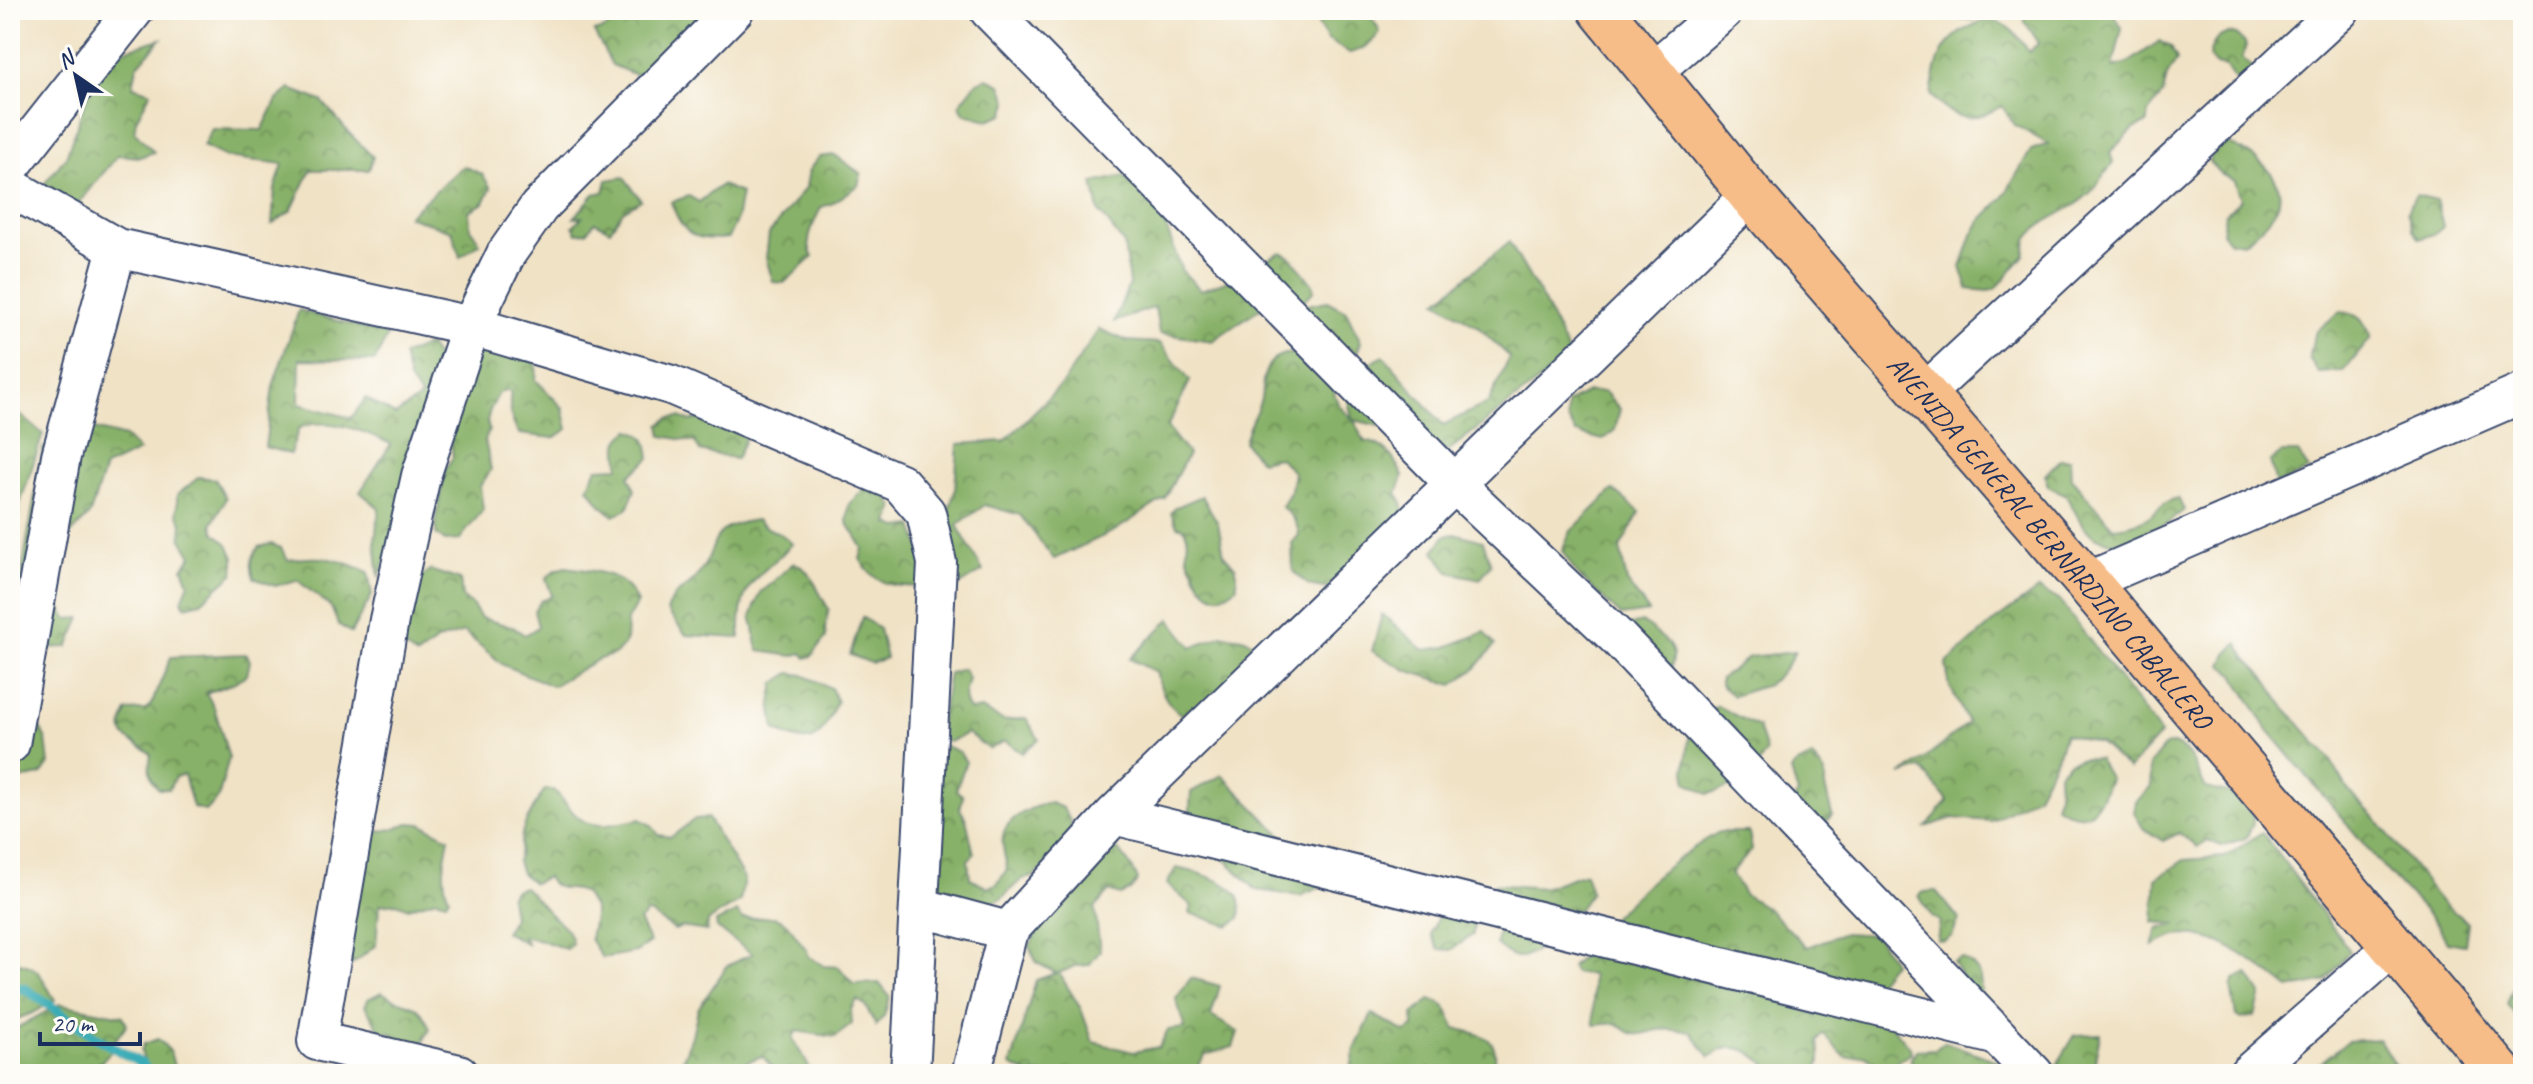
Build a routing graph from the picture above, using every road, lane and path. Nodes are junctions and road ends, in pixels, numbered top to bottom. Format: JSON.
{"nodes":[{"id":1,"x":134,"y":10,"type":"edge"},
{"id":2,"x":734,"y":10,"type":"edge"},
{"id":3,"x":989,"y":10,"type":"edge"},
{"id":4,"x":1601,"y":10,"type":"edge"},
{"id":5,"x":1724,"y":10,"type":"edge"},
{"id":6,"x":2340,"y":10,"type":"edge"},
{"id":7,"x":1652,"y":72,"type":"junction"},
{"id":8,"x":10,"y":167,"type":"edge"},
{"id":9,"x":10,"y":187,"type":"edge"},
{"id":10,"x":1751,"y":195,"type":"junction"},
{"id":11,"x":117,"y":248,"type":"junction"},
{"id":12,"x":471,"y":326,"type":"junction"},
{"id":13,"x":2523,"y":393,"type":"edge"},
{"id":14,"x":1924,"y":394,"type":"junction"},
{"id":15,"x":1454,"y":483,"type":"junction"},
{"id":16,"x":2087,"y":582,"type":"junction"},
{"id":17,"x":10,"y":744,"type":"edge"},
{"id":18,"x":1114,"y":815,"type":"junction"},
{"id":19,"x":919,"y":907,"type":"junction"},
{"id":20,"x":1008,"y":931,"type":"junction"},
{"id":21,"x":2394,"y":946,"type":"junction"},
{"id":22,"x":1998,"y":1036,"type":"junction"},
{"id":23,"x":459,"y":1074,"type":"edge"},
{"id":24,"x":910,"y":1074,"type":"edge"},
{"id":25,"x":971,"y":1074,"type":"edge"},
{"id":26,"x":2034,"y":1074,"type":"edge"},
{"id":27,"x":2248,"y":1074,"type":"edge"},
{"id":28,"x":2501,"y":1074,"type":"edge"}],
"edges":[{"from":1,"to":8,"type":"street"},
{"from":2,"to":12,"type":"street"},
{"from":3,"to":15,"type":"street"},
{"from":4,"to":7,"type":"main road","name":"AVENIDA GENERAL BERNARDINO CABALLERO"},
{"from":5,"to":7,"type":"street"},
{"from":6,"to":14,"type":"street"},
{"from":7,"to":10,"type":"main road","name":"AVENIDA GENERAL BERNARDINO CABALLERO"},
{"from":9,"to":11,"type":"street"},
{"from":10,"to":14,"type":"main road","name":"AVENIDA GENERAL BERNARDINO CABALLERO"},
{"from":10,"to":15,"type":"street"},
{"from":11,"to":12,"type":"street"},
{"from":11,"to":17,"type":"street"},
{"from":12,"to":19,"type":"street"},
{"from":12,"to":23,"type":"street"},
{"from":13,"to":16,"type":"street"},
{"from":14,"to":16,"type":"main road","name":"AVENIDA GENERAL BERNARDINO CABALLERO"},
{"from":15,"to":18,"type":"street"},
{"from":15,"to":22,"type":"street"},
{"from":16,"to":21,"type":"main road","name":"AVENIDA GENERAL BERNARDINO CABALLERO"},
{"from":18,"to":20,"type":"street"},
{"from":18,"to":22,"type":"street"},
{"from":19,"to":20,"type":"street"},
{"from":19,"to":24,"type":"street"},
{"from":20,"to":25,"type":"street"},
{"from":21,"to":27,"type":"street"},
{"from":21,"to":28,"type":"main road","name":"AVENIDA GENERAL BERNARDINO CABALLERO"},
{"from":22,"to":26,"type":"street"}]}
